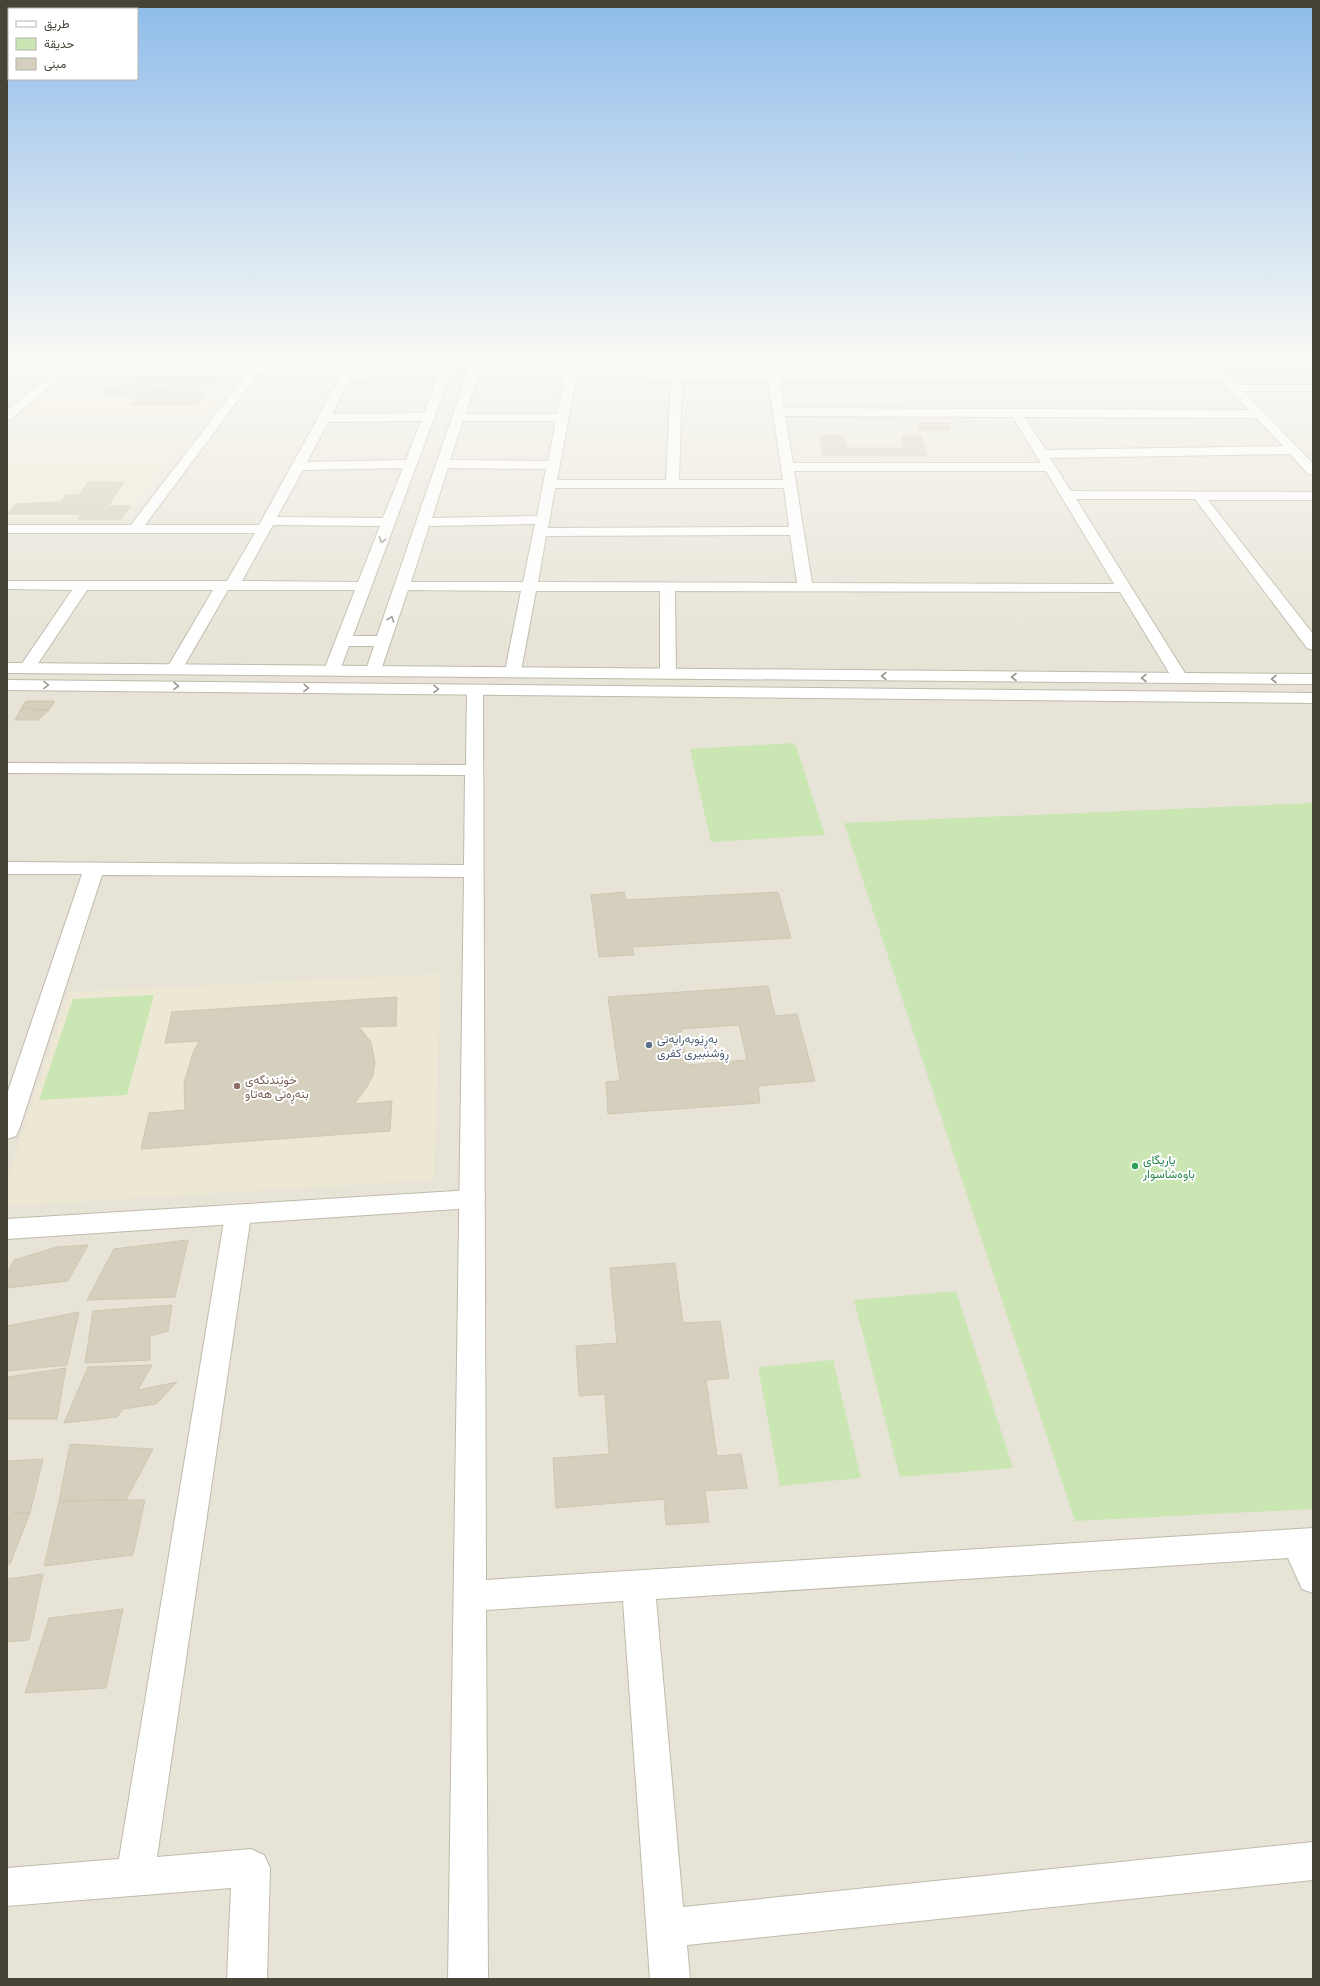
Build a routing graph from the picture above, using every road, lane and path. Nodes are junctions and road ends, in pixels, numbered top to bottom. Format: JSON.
{"nodes":[{"id":1,"x":193,"y":452,"type":"edge"},
{"id":2,"x":307,"y":452,"type":"edge"},
{"id":3,"x":416,"y":452,"type":"edge"},
{"id":4,"x":447,"y":452,"type":"edge"},
{"id":5,"x":556,"y":452,"type":"edge"},
{"id":6,"x":673,"y":452,"type":"edge"},
{"id":7,"x":784,"y":452,"type":"edge"},
{"id":8,"x":1188,"y":452,"type":"edge"},
{"id":9,"x":1296,"y":452,"type":"edge"},
{"id":10,"x":1042,"y":454,"type":"joint"},
{"id":11,"x":411,"y":464,"type":"junction"},
{"id":12,"x":443,"y":464,"type":"junction"},
{"id":13,"x":554,"y":464,"type":"junction"},
{"id":14,"x":299,"y":466,"type":"junction"},
{"id":15,"x":787,"y":467,"type":"junction"},
{"id":16,"x":1050,"y":468,"type":"junction"},
{"id":17,"x":1313,"y":471,"type":"edge"},
{"id":18,"x":550,"y":484,"type":"junction"},
{"id":19,"x":672,"y":484,"type":"junction"},
{"id":20,"x":789,"y":484,"type":"junction"},
{"id":21,"x":1067,"y":495,"type":"junction"},
{"id":22,"x":1198,"y":496,"type":"junction"},
{"id":23,"x":1313,"y":496,"type":"edge"},
{"id":24,"x":389,"y":522,"type":"junction"},
{"id":25,"x":423,"y":522,"type":"junction"},
{"id":26,"x":266,"y":525,"type":"junction"},
{"id":27,"x":542,"y":526,"type":"junction"},
{"id":28,"x":7,"y":529,"type":"edge"},
{"id":29,"x":135,"y":529,"type":"junction"},
{"id":30,"x":797,"y":531,"type":"junction"},
{"id":31,"x":7,"y":585,"type":"edge"},
{"id":32,"x":83,"y":585,"type":"junction"},
{"id":33,"x":227,"y":586,"type":"junction"},
{"id":34,"x":364,"y":586,"type":"junction"},
{"id":35,"x":402,"y":586,"type":"junction"},
{"id":36,"x":530,"y":586,"type":"junction"},
{"id":37,"x":667,"y":587,"type":"junction"},
{"id":38,"x":805,"y":588,"type":"junction"},
{"id":39,"x":1124,"y":588,"type":"junction"},
{"id":40,"x":344,"y":641,"type":"junction"},
{"id":41,"x":384,"y":641,"type":"junction"},
{"id":42,"x":1313,"y":646,"type":"edge"},
{"id":43,"x":7,"y":668,"type":"edge"},
{"id":44,"x":26,"y":668,"type":"junction"},
{"id":45,"x":175,"y":668,"type":"junction"},
{"id":46,"x":244,"y":670,"type":"junction"},
{"id":47,"x":332,"y":670,"type":"junction"},
{"id":48,"x":374,"y":670,"type":"junction"},
{"id":49,"x":513,"y":671,"type":"junction"},
{"id":50,"x":575,"y":673,"type":"junction"},
{"id":51,"x":668,"y":674,"type":"junction"},
{"id":52,"x":1180,"y":678,"type":"junction"},
{"id":53,"x":1313,"y":679,"type":"edge"},
{"id":54,"x":7,"y":684,"type":"edge"},
{"id":55,"x":236,"y":687,"type":"junction"},
{"id":56,"x":474,"y":690,"type":"junction"},
{"id":57,"x":571,"y":690,"type":"junction"},
{"id":58,"x":1313,"y":698,"type":"edge"},
{"id":59,"x":7,"y":768,"type":"edge"},
{"id":60,"x":474,"y":770,"type":"junction"},
{"id":61,"x":7,"y":868,"type":"edge"},
{"id":62,"x":94,"y":869,"type":"junction"},
{"id":63,"x":474,"y":871,"type":"junction"},
{"id":64,"x":7,"y":1130,"type":"edge"},
{"id":65,"x":472,"y":1200,"type":"junction"},
{"id":66,"x":238,"y":1215,"type":"junction"},
{"id":67,"x":7,"y":1229,"type":"edge"},
{"id":68,"x":1305,"y":1542,"type":"edge"},
{"id":69,"x":1313,"y":1578,"type":"edge"},
{"id":70,"x":638,"y":1584,"type":"junction"},
{"id":71,"x":470,"y":1596,"type":"junction"},
{"id":72,"x":1313,"y":1861,"type":"edge"},
{"id":73,"x":135,"y":1878,"type":"junction"},
{"id":74,"x":7,"y":1888,"type":"edge"},
{"id":75,"x":666,"y":1928,"type":"junction"},
{"id":76,"x":247,"y":1979,"type":"edge"},
{"id":77,"x":468,"y":1979,"type":"edge"},
{"id":78,"x":670,"y":1979,"type":"edge"}],
"edges":[{"from":1,"to":29,"type":"street"},
{"from":2,"to":14,"type":"street"},
{"from":3,"to":11,"type":"street"},
{"from":4,"to":12,"type":"street"},
{"from":5,"to":13,"type":"street"},
{"from":6,"to":19,"type":"street"},
{"from":7,"to":15,"type":"street"},
{"from":8,"to":10,"type":"street"},
{"from":9,"to":17,"type":"street"},
{"from":10,"to":16,"type":"street"},
{"from":11,"to":14,"type":"street"},
{"from":11,"to":24,"type":"street"},
{"from":12,"to":13,"type":"street"},
{"from":12,"to":25,"type":"street"},
{"from":13,"to":18,"type":"street"},
{"from":14,"to":26,"type":"street"},
{"from":15,"to":16,"type":"street"},
{"from":15,"to":20,"type":"street"},
{"from":16,"to":21,"type":"street"},
{"from":18,"to":19,"type":"street"},
{"from":18,"to":27,"type":"street"},
{"from":19,"to":20,"type":"street"},
{"from":20,"to":30,"type":"street"},
{"from":21,"to":22,"type":"street"},
{"from":21,"to":39,"type":"street"},
{"from":22,"to":23,"type":"street"},
{"from":22,"to":42,"type":"street"},
{"from":24,"to":26,"type":"street"},
{"from":24,"to":34,"type":"street","one_way":true},
{"from":25,"to":27,"type":"street"},
{"from":25,"to":35,"type":"street"},
{"from":26,"to":29,"type":"street"},
{"from":26,"to":33,"type":"street"},
{"from":27,"to":30,"type":"street"},
{"from":27,"to":36,"type":"street"},
{"from":28,"to":29,"type":"street"},
{"from":30,"to":38,"type":"street"},
{"from":31,"to":32,"type":"street"},
{"from":32,"to":33,"type":"street"},
{"from":32,"to":44,"type":"street"},
{"from":33,"to":34,"type":"street"},
{"from":33,"to":45,"type":"street"},
{"from":34,"to":40,"type":"street"},
{"from":35,"to":36,"type":"street"},
{"from":41,"to":35,"type":"street","one_way":true},
{"from":36,"to":37,"type":"street"},
{"from":36,"to":49,"type":"street"},
{"from":37,"to":38,"type":"street"},
{"from":37,"to":51,"type":"street"},
{"from":38,"to":39,"type":"street"},
{"from":39,"to":52,"type":"street"},
{"from":40,"to":41,"type":"street"},
{"from":40,"to":47,"type":"street"},
{"from":41,"to":48,"type":"street"},
{"from":43,"to":44,"type":"street"},
{"from":44,"to":45,"type":"street"},
{"from":45,"to":46,"type":"street"},
{"from":46,"to":47,"type":"street"},
{"from":46,"to":55,"type":"street"},
{"from":47,"to":48,"type":"street"},
{"from":48,"to":49,"type":"street"},
{"from":49,"to":50,"type":"street"},
{"from":50,"to":51,"type":"street"},
{"from":50,"to":57,"type":"street"},
{"from":52,"to":51,"type":"street","one_way":true},
{"from":53,"to":52,"type":"street","one_way":true},
{"from":54,"to":55,"type":"street","one_way":true},
{"from":55,"to":56,"type":"street","one_way":true},
{"from":56,"to":57,"type":"street"},
{"from":56,"to":60,"type":"street"},
{"from":57,"to":58,"type":"street"},
{"from":59,"to":60,"type":"street"},
{"from":60,"to":63,"type":"street"},
{"from":61,"to":62,"type":"street"},
{"from":62,"to":63,"type":"street"},
{"from":62,"to":64,"type":"street"},
{"from":63,"to":65,"type":"street"},
{"from":65,"to":66,"type":"street"},
{"from":65,"to":71,"type":"street"},
{"from":66,"to":67,"type":"street"},
{"from":66,"to":73,"type":"street"},
{"from":68,"to":69,"type":"street"},
{"from":68,"to":70,"type":"street"},
{"from":70,"to":71,"type":"street"},
{"from":70,"to":75,"type":"street"},
{"from":71,"to":77,"type":"street"},
{"from":72,"to":75,"type":"street"},
{"from":73,"to":74,"type":"street"},
{"from":73,"to":76,"type":"street"},
{"from":75,"to":78,"type":"street"}]}
